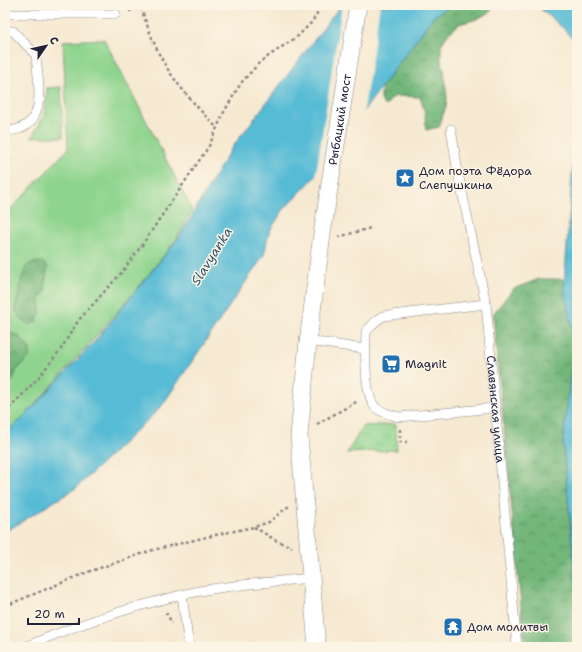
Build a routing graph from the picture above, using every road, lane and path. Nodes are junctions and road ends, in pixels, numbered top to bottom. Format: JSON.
{"nodes":[{"id":1,"x":146,"y":5,"type":"edge"},
{"id":2,"x":322,"y":5,"type":"edge"},
{"id":3,"x":358,"y":5,"type":"edge"},
{"id":4,"x":141,"y":8,"type":"junction"},
{"id":5,"x":5,"y":12,"type":"edge"},
{"id":6,"x":116,"y":14,"type":"joint"},
{"id":7,"x":5,"y":31,"type":"edge"},
{"id":8,"x":217,"y":128,"type":"junction"},
{"id":9,"x":451,"y":129,"type":"dead end"},
{"id":10,"x":5,"y":131,"type":"edge"},
{"id":11,"x":372,"y":228,"type":"dead end"},
{"id":12,"x":330,"y":236,"type":"junction"},
{"id":13,"x":486,"y":304,"type":"junction"},
{"id":14,"x":308,"y":342,"type":"junction"},
{"id":15,"x":365,"y":349,"type":"junction"},
{"id":16,"x":369,"y":395,"type":"junction"},
{"id":17,"x":495,"y":408,"type":"junction"},
{"id":18,"x":5,"y":413,"type":"edge"},
{"id":19,"x":399,"y":417,"type":"junction"},
{"id":20,"x":299,"y":435,"type":"junction"},
{"id":21,"x":407,"y":442,"type":"dead end"},
{"id":22,"x":290,"y":505,"type":"dead end"},
{"id":23,"x":254,"y":527,"type":"junction"},
{"id":24,"x":294,"y":548,"type":"dead end"},
{"id":25,"x":310,"y":578,"type":"junction"},
{"id":26,"x":182,"y":595,"type":"junction"},
{"id":27,"x":5,"y":606,"type":"edge"},
{"id":28,"x":159,"y":614,"type":"dead end"},
{"id":29,"x":172,"y":624,"type":"dead end"},
{"id":30,"x":39,"y":644,"type":"edge"},
{"id":31,"x":25,"y":647,"type":"edge"},
{"id":32,"x":189,"y":647,"type":"edge"},
{"id":33,"x":317,"y":647,"type":"edge"},
{"id":34,"x":517,"y":647,"type":"edge"}],
"edges":[{"from":1,"to":4,"type":"path"},
{"from":2,"to":8,"type":"path"},
{"from":3,"to":12,"type":"street","name":"Рыбацкий мост"},
{"from":4,"to":6,"type":"path"},
{"from":4,"to":8,"type":"path"},
{"from":5,"to":6,"type":"lane"},
{"from":7,"to":10,"type":"lane"},
{"from":8,"to":18,"type":"path"},
{"from":9,"to":13,"type":"lane","name":"Славянская улица"},
{"from":11,"to":12,"type":"path"},
{"from":12,"to":14,"type":"street"},
{"from":13,"to":15,"type":"lane"},
{"from":13,"to":17,"type":"lane","name":"Славянская улица"},
{"from":14,"to":15,"type":"lane"},
{"from":14,"to":20,"type":"street"},
{"from":15,"to":16,"type":"lane"},
{"from":16,"to":19,"type":"lane"},
{"from":16,"to":20,"type":"path"},
{"from":17,"to":19,"type":"lane"},
{"from":17,"to":34,"type":"lane","name":"Славянская улица"},
{"from":19,"to":21,"type":"path"},
{"from":20,"to":25,"type":"street"},
{"from":22,"to":23,"type":"path"},
{"from":23,"to":24,"type":"path"},
{"from":23,"to":27,"type":"path"},
{"from":25,"to":26,"type":"lane"},
{"from":25,"to":33,"type":"street"},
{"from":26,"to":30,"type":"lane"},
{"from":26,"to":32,"type":"lane"},
{"from":28,"to":29,"type":"path"},
{"from":30,"to":31,"type":"lane"}]}
